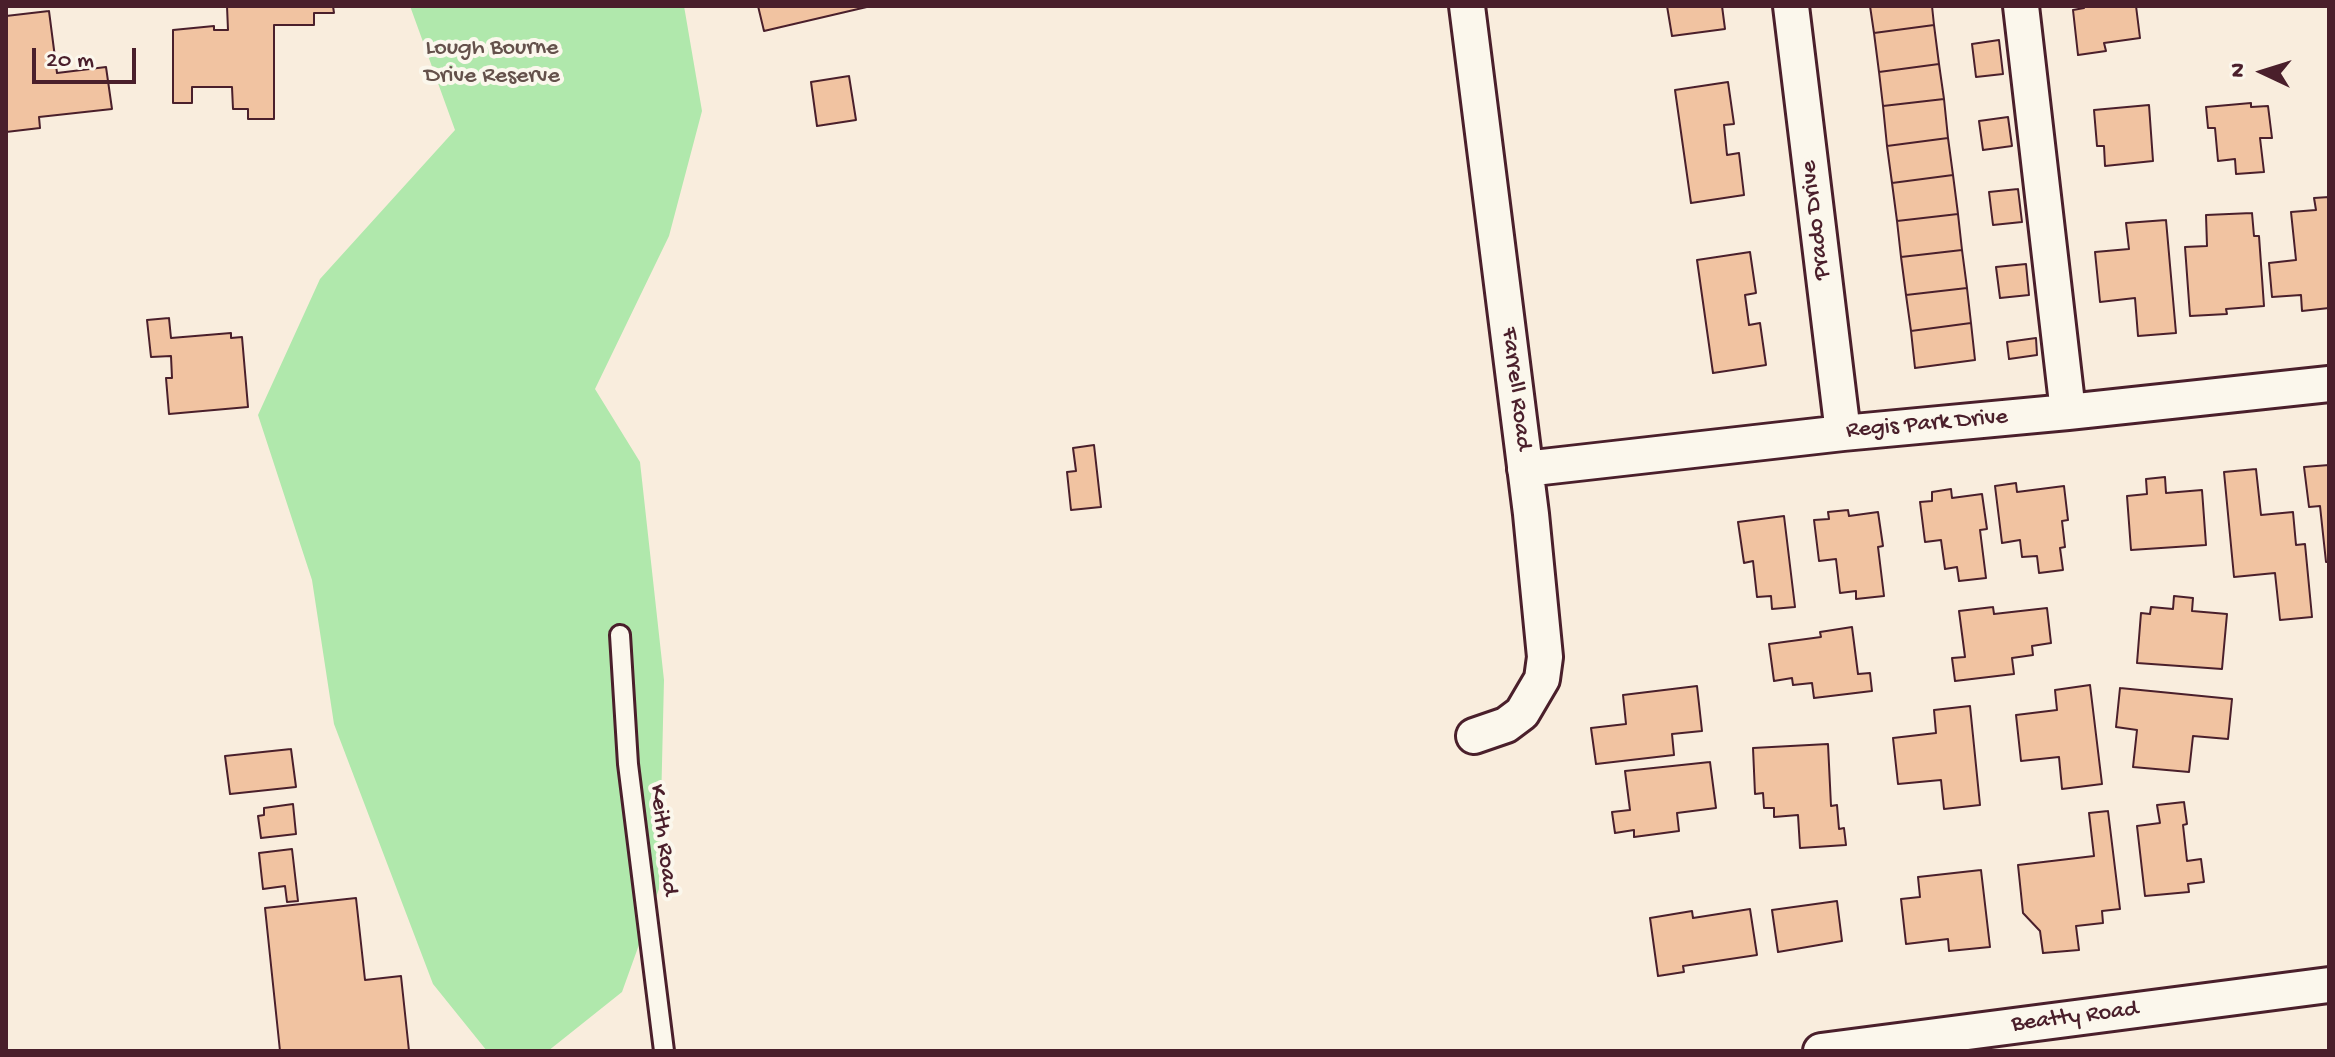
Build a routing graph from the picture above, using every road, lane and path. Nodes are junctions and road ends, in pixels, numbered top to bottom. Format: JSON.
{"nodes":[{"id":1,"x":1467,"y":6,"type":"edge"},
{"id":2,"x":1791,"y":6,"type":"edge"},
{"id":3,"x":2021,"y":6,"type":"edge"},
{"id":4,"x":2329,"y":384,"type":"edge"},
{"id":5,"x":2068,"y":412,"type":"junction"},
{"id":6,"x":1843,"y":433,"type":"junction"},
{"id":7,"x":1525,"y":469,"type":"junction"},
{"id":8,"x":620,"y":635,"type":"dead end"},
{"id":9,"x":1474,"y":736,"type":"dead end"},
{"id":10,"x":2329,"y":985,"type":"edge"},
{"id":11,"x":664,"y":1051,"type":"edge"},
{"id":12,"x":1821,"y":1051,"type":"edge"}],
"edges":[{"from":1,"to":7,"type":"street","name":"Farrell Road"},
{"from":2,"to":6,"type":"street","name":"Prado Drive"},
{"from":3,"to":5,"type":"street"},
{"from":4,"to":5,"type":"street","name":"Regis Park Drive"},
{"from":5,"to":6,"type":"street","name":"Regis Park Drive"},
{"from":6,"to":7,"type":"street","name":"Regis Park Drive"},
{"from":7,"to":9,"type":"street","name":"Farrell Road"},
{"from":8,"to":11,"type":"lane","name":"Keith Road"},
{"from":10,"to":12,"type":"street","name":"Beatty Road"}]}
